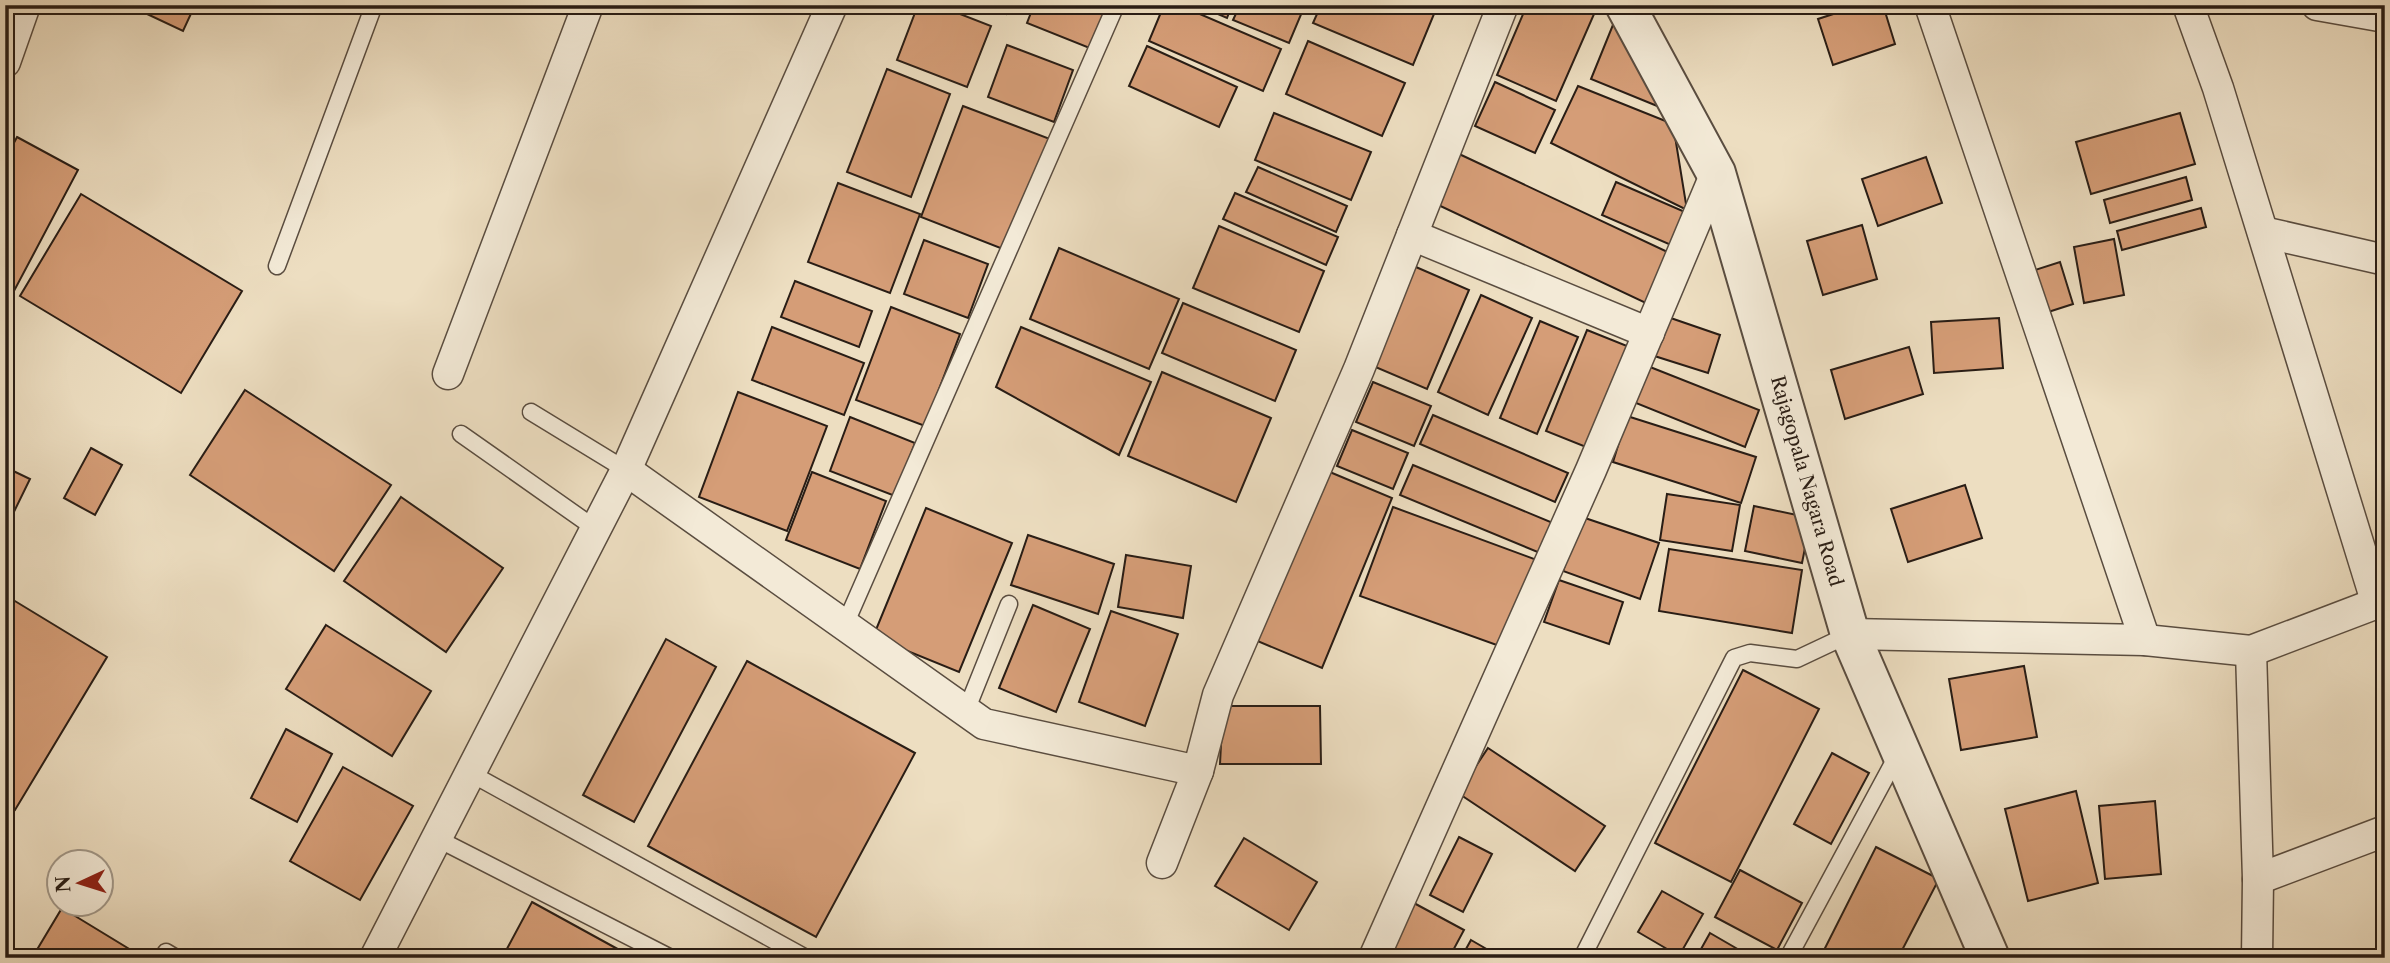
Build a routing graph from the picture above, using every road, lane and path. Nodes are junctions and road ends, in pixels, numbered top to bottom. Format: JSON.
{"nodes":[{"id":1,"x":25,"y":5,"type":"edge"},
{"id":2,"x":373,"y":5,"type":"edge"},
{"id":3,"x":587,"y":5,"type":"edge"},
{"id":4,"x":832,"y":5,"type":"edge"},
{"id":5,"x":1116,"y":5,"type":"edge"},
{"id":6,"x":1503,"y":5,"type":"edge"},
{"id":7,"x":1625,"y":5,"type":"edge"},
{"id":8,"x":1930,"y":5,"type":"edge"},
{"id":9,"x":2188,"y":5,"type":"edge"},
{"id":10,"x":2317,"y":5,"type":"edge"},
{"id":11,"x":2385,"y":17,"type":"edge"},
{"id":12,"x":5,"y":62,"type":"edge"},
{"id":13,"x":1716,"y":173,"type":"junction"},
{"id":14,"x":2263,"y":232,"type":"junction"},
{"id":15,"x":1412,"y":235,"type":"junction"},
{"id":16,"x":2385,"y":260,"type":"edge"},
{"id":17,"x":277,"y":266,"type":"dead end"},
{"id":18,"x":1649,"y":333,"type":"junction"},
{"id":19,"x":448,"y":374,"type":"dead end"},
{"id":20,"x":531,"y":412,"type":"dead end"},
{"id":21,"x":461,"y":434,"type":"dead end"},
{"id":22,"x":626,"y":470,"type":"junction"},
{"id":23,"x":596,"y":529,"type":"junction"},
{"id":24,"x":2381,"y":602,"type":"edge"},
{"id":25,"x":1009,"y":604,"type":"dead end"},
{"id":26,"x":844,"y":627,"type":"junction"},
{"id":27,"x":1850,"y":634,"type":"junction"},
{"id":28,"x":2145,"y":640,"type":"junction"},
{"id":29,"x":2251,"y":651,"type":"junction"},
{"id":30,"x":966,"y":711,"type":"junction"},
{"id":31,"x":1900,"y":751,"type":"junction"},
{"id":32,"x":1198,"y":771,"type":"junction"},
{"id":33,"x":470,"y":773,"type":"junction"},
{"id":34,"x":2385,"y":831,"type":"edge"},
{"id":35,"x":436,"y":838,"type":"junction"},
{"id":36,"x":1162,"y":863,"type":"dead end"},
{"id":37,"x":2258,"y":879,"type":"junction"},
{"id":38,"x":375,"y":958,"type":"edge"},
{"id":39,"x":671,"y":958,"type":"edge"},
{"id":40,"x":806,"y":958,"type":"edge"},
{"id":41,"x":1374,"y":958,"type":"edge"},
{"id":42,"x":1582,"y":958,"type":"edge"},
{"id":43,"x":1788,"y":958,"type":"edge"},
{"id":44,"x":1990,"y":958,"type":"edge"},
{"id":45,"x":2257,"y":958,"type":"edge"}],
"edges":[{"from":1,"to":12,"type":"street"},
{"from":2,"to":17,"type":"lane"},
{"from":3,"to":19,"type":"street"},
{"from":4,"to":22,"type":"street"},
{"from":5,"to":26,"type":"lane"},
{"from":6,"to":15,"type":"street"},
{"from":7,"to":13,"type":"street","name":"Rajagopala Nagara Road"},
{"from":8,"to":28,"type":"street"},
{"from":9,"to":14,"type":"street"},
{"from":10,"to":11,"type":"street"},
{"from":13,"to":18,"type":"street"},
{"from":13,"to":27,"type":"street","name":"Rajagopala Nagara Road"},
{"from":14,"to":16,"type":"street"},
{"from":14,"to":24,"type":"street"},
{"from":15,"to":18,"type":"street"},
{"from":15,"to":32,"type":"street"},
{"from":18,"to":41,"type":"street"},
{"from":20,"to":22,"type":"lane"},
{"from":21,"to":23,"type":"lane"},
{"from":22,"to":23,"type":"street"},
{"from":22,"to":26,"type":"street"},
{"from":23,"to":33,"type":"street"},
{"from":24,"to":29,"type":"street"},
{"from":25,"to":30,"type":"lane"},
{"from":26,"to":30,"type":"street"},
{"from":27,"to":28,"type":"street"},
{"from":27,"to":31,"type":"street","name":"Rajagopala Nagara Road"},
{"from":27,"to":42,"type":"lane"},
{"from":28,"to":29,"type":"street"},
{"from":29,"to":37,"type":"street"},
{"from":30,"to":32,"type":"street"},
{"from":31,"to":43,"type":"lane"},
{"from":31,"to":44,"type":"street","name":"Rajagopala Nagara Road"},
{"from":32,"to":36,"type":"street"},
{"from":33,"to":35,"type":"street"},
{"from":33,"to":40,"type":"lane"},
{"from":34,"to":37,"type":"street"},
{"from":35,"to":38,"type":"street"},
{"from":35,"to":39,"type":"lane"},
{"from":37,"to":45,"type":"street"}]}
